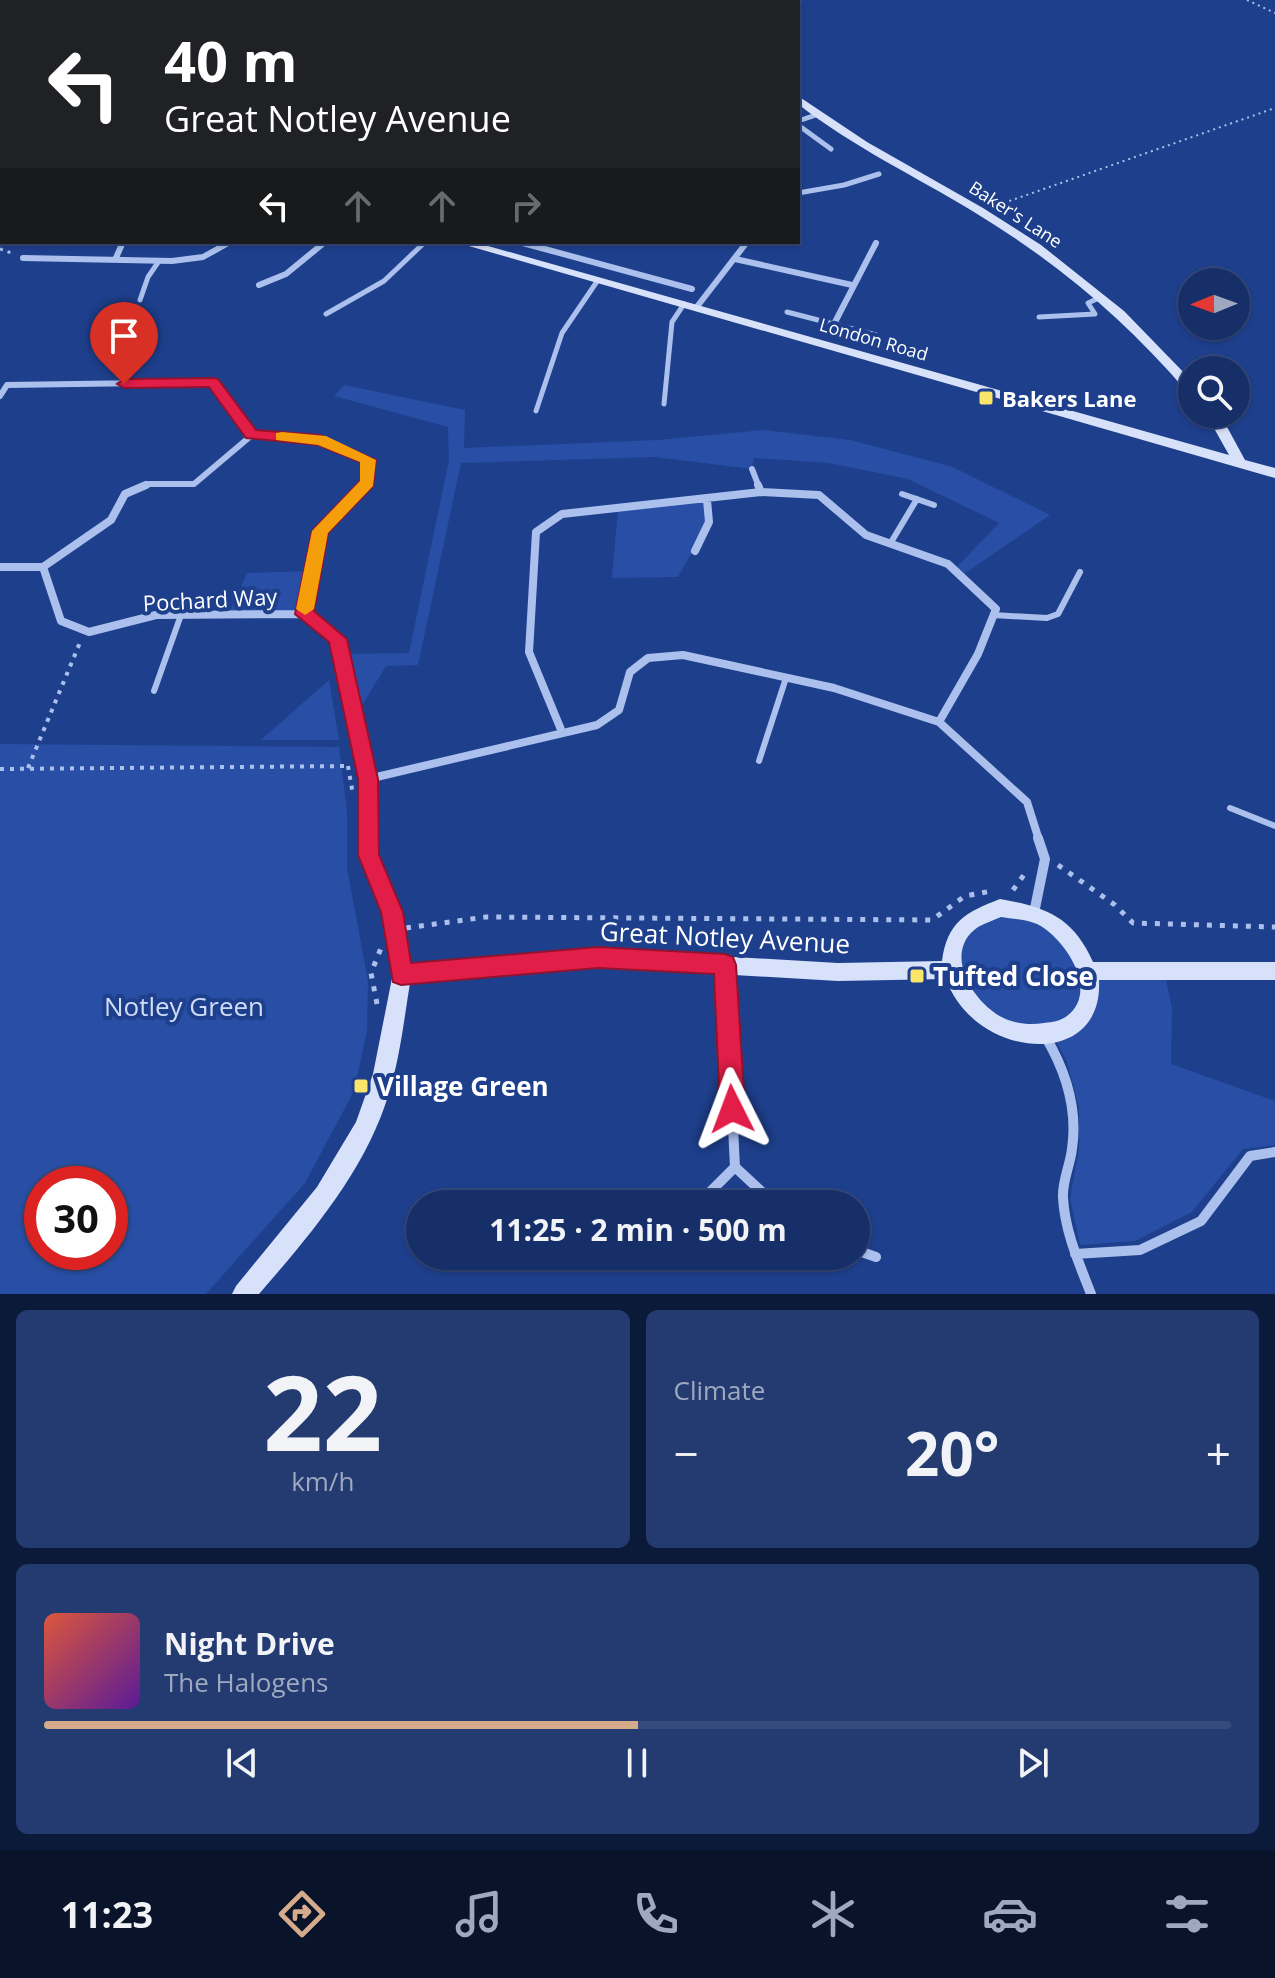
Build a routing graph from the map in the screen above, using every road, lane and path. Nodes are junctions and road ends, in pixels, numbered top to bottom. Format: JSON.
{"nodes":[{"id":1,"x":1247,"y":0,"type":"edge"},
{"id":2,"x":1275,"y":13,"type":"edge"},
{"id":3,"x":800,"y":101,"type":"edge"},
{"id":4,"x":1275,"y":108,"type":"edge"},
{"id":5,"x":816,"y":115,"type":"junction"},
{"id":6,"x":800,"y":122,"type":"edge"},
{"id":7,"x":800,"y":125,"type":"edge"},
{"id":8,"x":831,"y":149,"type":"dead end"},
{"id":9,"x":879,"y":174,"type":"dead end"},
{"id":10,"x":800,"y":193,"type":"edge"},
{"id":11,"x":981,"y":211,"type":"junction"},
{"id":12,"x":876,"y":243,"type":"dead end"},
{"id":13,"x":122,"y":244,"type":"edge"},
{"id":14,"x":226,"y":244,"type":"edge"},
{"id":15,"x":323,"y":244,"type":"edge"},
{"id":16,"x":423,"y":244,"type":"edge"},
{"id":17,"x":468,"y":244,"type":"edge"},
{"id":18,"x":526,"y":244,"type":"edge"},
{"id":19,"x":746,"y":244,"type":"edge"},
{"id":20,"x":23,"y":258,"type":"dead end"},
{"id":21,"x":735,"y":259,"type":"junction"},
{"id":22,"x":115,"y":260,"type":"junction"},
{"id":23,"x":159,"y":261,"type":"junction"},
{"id":24,"x":617,"y":269,"type":"junction"},
{"id":25,"x":602,"y":281,"type":"junction"},
{"id":26,"x":259,"y":285,"type":"dead end"},
{"id":27,"x":852,"y":285,"type":"junction"},
{"id":28,"x":692,"y":289,"type":"dead end"},
{"id":29,"x":1101,"y":297,"type":"junction"},
{"id":30,"x":140,"y":300,"type":"dead end"},
{"id":31,"x":690,"y":306,"type":"junction"},
{"id":32,"x":787,"y":312,"type":"dead end"},
{"id":33,"x":326,"y":314,"type":"dead end"},
{"id":34,"x":1039,"y":317,"type":"dead end"},
{"id":35,"x":834,"y":324,"type":"junction"},
{"id":36,"x":876,"y":335,"type":"dead end"},
{"id":37,"x":1178,"y":373,"type":"edge"},
{"id":38,"x":0,"y":376,"type":"edge"},
{"id":39,"x":7,"y":385,"type":"junction"},
{"id":40,"x":0,"y":396,"type":"edge"},
{"id":41,"x":664,"y":404,"type":"dead end"},
{"id":42,"x":536,"y":411,"type":"dead end"},
{"id":43,"x":1221,"y":428,"type":"edge"},
{"id":44,"x":252,"y":435,"type":"junction"},
{"id":45,"x":1239,"y":461,"type":"junction"},
{"id":46,"x":752,"y":469,"type":"dead end"},
{"id":47,"x":1275,"y":473,"type":"edge"},
{"id":48,"x":761,"y":492,"type":"junction"},
{"id":49,"x":902,"y":494,"type":"dead end"},
{"id":50,"x":917,"y":499,"type":"junction"},
{"id":51,"x":707,"y":500,"type":"junction"},
{"id":52,"x":934,"y":505,"type":"dead end"},
{"id":53,"x":890,"y":544,"type":"junction"},
{"id":54,"x":695,"y":551,"type":"dead end"},
{"id":55,"x":0,"y":567,"type":"edge"},
{"id":56,"x":43,"y":567,"type":"junction"},
{"id":57,"x":1080,"y":572,"type":"dead end"},
{"id":58,"x":304,"y":614,"type":"junction"},
{"id":59,"x":181,"y":615,"type":"junction"},
{"id":60,"x":993,"y":615,"type":"junction"},
{"id":61,"x":85,"y":630,"type":"junction"},
{"id":62,"x":786,"y":678,"type":"junction"},
{"id":63,"x":154,"y":691,"type":"dead end"},
{"id":64,"x":939,"y":722,"type":"junction"},
{"id":65,"x":562,"y":732,"type":"junction"},
{"id":66,"x":759,"y":761,"type":"dead end"},
{"id":67,"x":348,"y":766,"type":"dead end"},
{"id":68,"x":28,"y":768,"type":"junction"},
{"id":69,"x":0,"y":769,"type":"edge"},
{"id":70,"x":368,"y":779,"type":"junction"},
{"id":71,"x":1230,"y":808,"type":"dead end"},
{"id":72,"x":1275,"y":826,"type":"edge"},
{"id":73,"x":1045,"y":859,"type":"junction"},
{"id":74,"x":1034,"y":913,"type":"junction"},
{"id":75,"x":1275,"y":927,"type":"edge"},
{"id":76,"x":395,"y":930,"type":"junction"},
{"id":77,"x":725,"y":965,"type":"junction"},
{"id":78,"x":951,"y":970,"type":"junction"},
{"id":79,"x":1089,"y":971,"type":"junction"},
{"id":80,"x":1275,"y":971,"type":"edge"},
{"id":81,"x":401,"y":975,"type":"junction"},
{"id":82,"x":378,"y":1011,"type":"dead end"},
{"id":83,"x":1045,"y":1036,"type":"junction"},
{"id":84,"x":1275,"y":1152,"type":"edge"},
{"id":85,"x":735,"y":1167,"type":"junction"},
{"id":86,"x":712,"y":1190,"type":"edge"},
{"id":87,"x":760,"y":1190,"type":"edge"},
{"id":88,"x":1075,"y":1254,"type":"junction"},
{"id":89,"x":870,"y":1255,"type":"edge"},
{"id":90,"x":876,"y":1257,"type":"dead end"},
{"id":91,"x":244,"y":1294,"type":"edge"},
{"id":92,"x":1091,"y":1294,"type":"edge"}],
"edges":[{"from":1,"to":2,"type":"path"},
{"from":3,"to":5,"type":"street","name":"Baker's Lane"},
{"from":4,"to":11,"type":"path"},
{"from":5,"to":6,"type":"street"},
{"from":5,"to":11,"type":"street","name":"Baker's Lane"},
{"from":7,"to":8,"type":"street"},
{"from":9,"to":10,"type":"street"},
{"from":11,"to":29,"type":"street","name":"Baker's Lane"},
{"from":12,"to":27,"type":"street"},
{"from":13,"to":22,"type":"street"},
{"from":14,"to":23,"type":"street"},
{"from":15,"to":26,"type":"street"},
{"from":16,"to":33,"type":"lane"},
{"from":17,"to":25,"type":"street","name":"London Road"},
{"from":18,"to":24,"type":"street"},
{"from":19,"to":21,"type":"street"},
{"from":20,"to":22,"type":"street"},
{"from":21,"to":27,"type":"street"},
{"from":21,"to":31,"type":"street"},
{"from":22,"to":23,"type":"street"},
{"from":23,"to":30,"type":"lane"},
{"from":24,"to":25,"type":"street"},
{"from":24,"to":28,"type":"street"},
{"from":25,"to":31,"type":"street","name":"London Road"},
{"from":25,"to":42,"type":"lane"},
{"from":27,"to":35,"type":"street"},
{"from":29,"to":34,"type":"lane"},
{"from":29,"to":37,"type":"street","name":"Baker's Lane"},
{"from":31,"to":41,"type":"lane"},
{"from":31,"to":45,"type":"street","name":"London Road"},
{"from":32,"to":35,"type":"lane"},
{"from":35,"to":36,"type":"lane"},
{"from":38,"to":39,"type":"street"},
{"from":39,"to":40,"type":"street"},
{"from":39,"to":44,"type":"street"},
{"from":43,"to":45,"type":"street"},
{"from":44,"to":56,"type":"street"},
{"from":44,"to":58,"type":"street","name":"Pochard Way"},
{"from":45,"to":47,"type":"street","name":"London Road"},
{"from":46,"to":48,"type":"street"},
{"from":48,"to":51,"type":"street"},
{"from":48,"to":53,"type":"street"},
{"from":49,"to":50,"type":"lane"},
{"from":50,"to":52,"type":"lane"},
{"from":50,"to":53,"type":"lane"},
{"from":51,"to":54,"type":"street"},
{"from":51,"to":65,"type":"street"},
{"from":53,"to":60,"type":"street"},
{"from":55,"to":56,"type":"street"},
{"from":56,"to":61,"type":"street"},
{"from":57,"to":60,"type":"lane"},
{"from":58,"to":59,"type":"street","name":"Pochard Way"},
{"from":58,"to":70,"type":"street","name":"Pochard Way"},
{"from":59,"to":61,"type":"street","name":"Pochard Way"},
{"from":59,"to":63,"type":"lane"},
{"from":60,"to":64,"type":"street"},
{"from":61,"to":68,"type":"path"},
{"from":62,"to":64,"type":"street"},
{"from":62,"to":65,"type":"street"},
{"from":62,"to":66,"type":"lane"},
{"from":64,"to":73,"type":"street"},
{"from":65,"to":70,"type":"street"},
{"from":67,"to":68,"type":"path"},
{"from":68,"to":69,"type":"path"},
{"from":70,"to":76,"type":"street","name":"Pochard Way"},
{"from":71,"to":72,"type":"lane"},
{"from":73,"to":74,"type":"street"},
{"from":73,"to":75,"type":"path"},
{"from":73,"to":76,"type":"path"},
{"from":74,"to":78,"type":"street"},
{"from":74,"to":79,"type":"street"},
{"from":76,"to":81,"type":"street","name":"Pochard Way"},
{"from":76,"to":82,"type":"path"},
{"from":77,"to":78,"type":"street","name":"Great Notley Avenue"},
{"from":77,"to":81,"type":"street","name":"Great Notley Avenue"},
{"from":77,"to":85,"type":"street"},
{"from":78,"to":83,"type":"street"},
{"from":79,"to":80,"type":"street"},
{"from":79,"to":83,"type":"street"},
{"from":81,"to":91,"type":"street"},
{"from":83,"to":88,"type":"street"},
{"from":84,"to":88,"type":"street"},
{"from":85,"to":86,"type":"street"},
{"from":85,"to":87,"type":"street"},
{"from":88,"to":92,"type":"street"},
{"from":89,"to":90,"type":"street"}]}
